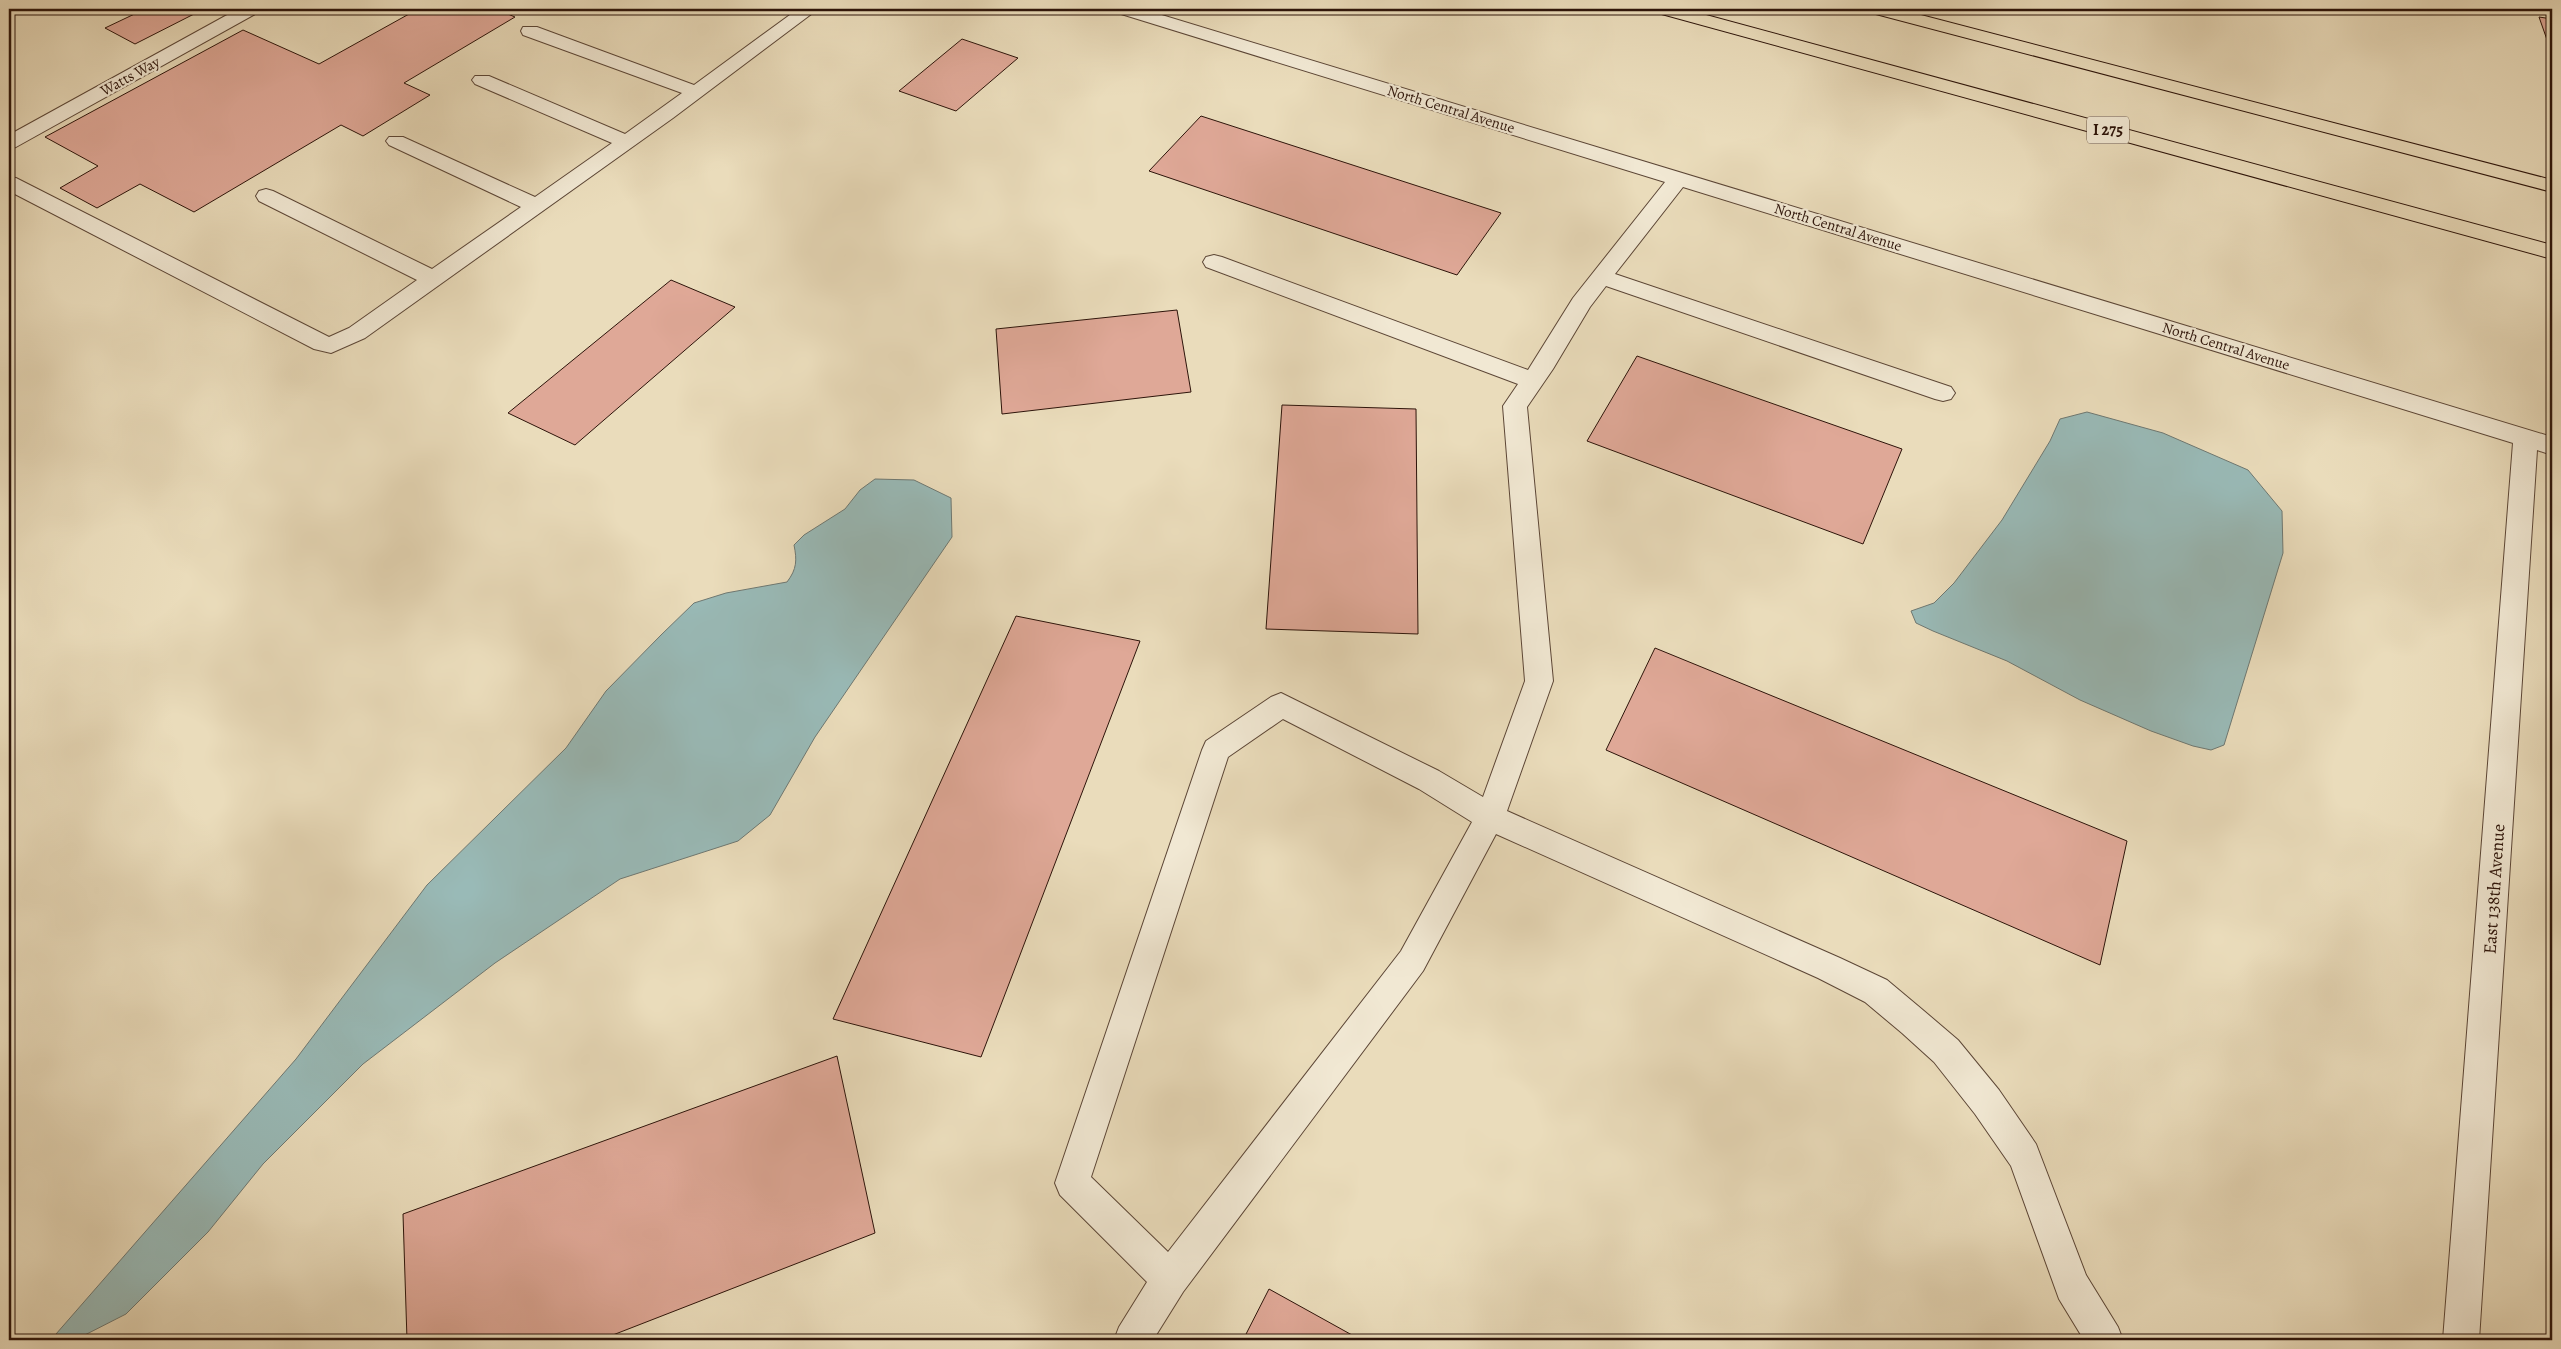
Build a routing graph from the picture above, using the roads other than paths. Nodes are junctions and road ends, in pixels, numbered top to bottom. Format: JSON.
{"nodes":[{"id":1,"x":251,"y":9,"type":"edge"},
{"id":2,"x":809,"y":9,"type":"edge"},
{"id":3,"x":1124,"y":9,"type":"edge"},
{"id":4,"x":1664,"y":9,"type":"edge"},
{"id":5,"x":1878,"y":9,"type":"edge"},
{"id":6,"x":530,"y":31,"type":"dead end"},
{"id":7,"x":482,"y":80,"type":"dead end"},
{"id":8,"x":696,"y":92,"type":"junction"},
{"id":9,"x":396,"y":141,"type":"dead end"},
{"id":10,"x":627,"y":142,"type":"junction"},
{"id":11,"x":9,"y":143,"type":"edge"},
{"id":12,"x":1679,"y":178,"type":"junction"},
{"id":13,"x":9,"y":184,"type":"edge"},
{"id":14,"x":2552,"y":186,"type":"edge"},
{"id":15,"x":266,"y":196,"type":"dead end"},
{"id":16,"x":536,"y":206,"type":"junction"},
{"id":17,"x":2552,"y":252,"type":"edge"},
{"id":18,"x":1214,"y":262,"type":"dead end"},
{"id":19,"x":1601,"y":277,"type":"junction"},
{"id":20,"x":433,"y":279,"type":"junction"},
{"id":21,"x":1532,"y":382,"type":"junction"},
{"id":22,"x":1943,"y":393,"type":"dead end"},
{"id":23,"x":2539,"y":442,"type":"edge"},
{"id":24,"x":1490,"y":817,"type":"junction"},
{"id":25,"x":1170,"y":1279,"type":"junction"},
{"id":26,"x":1132,"y":1340,"type":"edge"},
{"id":27,"x":2105,"y":1340,"type":"edge"},
{"id":28,"x":2461,"y":1340,"type":"edge"}],
"edges":[{"from":1,"to":11,"type":"street","name":"Watts Way"},
{"from":2,"to":8,"type":"street"},
{"from":3,"to":12,"type":"street","name":"North Central Avenue"},
{"from":4,"to":17,"type":"highway","number":"I 275"},
{"from":5,"to":14,"type":"highway"},
{"from":6,"to":8,"type":"street"},
{"from":7,"to":10,"type":"street"},
{"from":8,"to":10,"type":"street"},
{"from":9,"to":16,"type":"street"},
{"from":10,"to":16,"type":"street"},
{"from":12,"to":19,"type":"street"},
{"from":12,"to":23,"type":"street","name":"North Central Avenue"},
{"from":13,"to":20,"type":"street"},
{"from":15,"to":20,"type":"street"},
{"from":16,"to":20,"type":"street"},
{"from":18,"to":21,"type":"street"},
{"from":19,"to":21,"type":"street"},
{"from":19,"to":22,"type":"street"},
{"from":21,"to":24,"type":"street"},
{"from":23,"to":28,"type":"street","name":"East 138th Avenue"},
{"from":24,"to":25,"type":"street"},
{"from":24,"to":25,"type":"street"},
{"from":24,"to":27,"type":"street"},
{"from":25,"to":26,"type":"street"}]}
